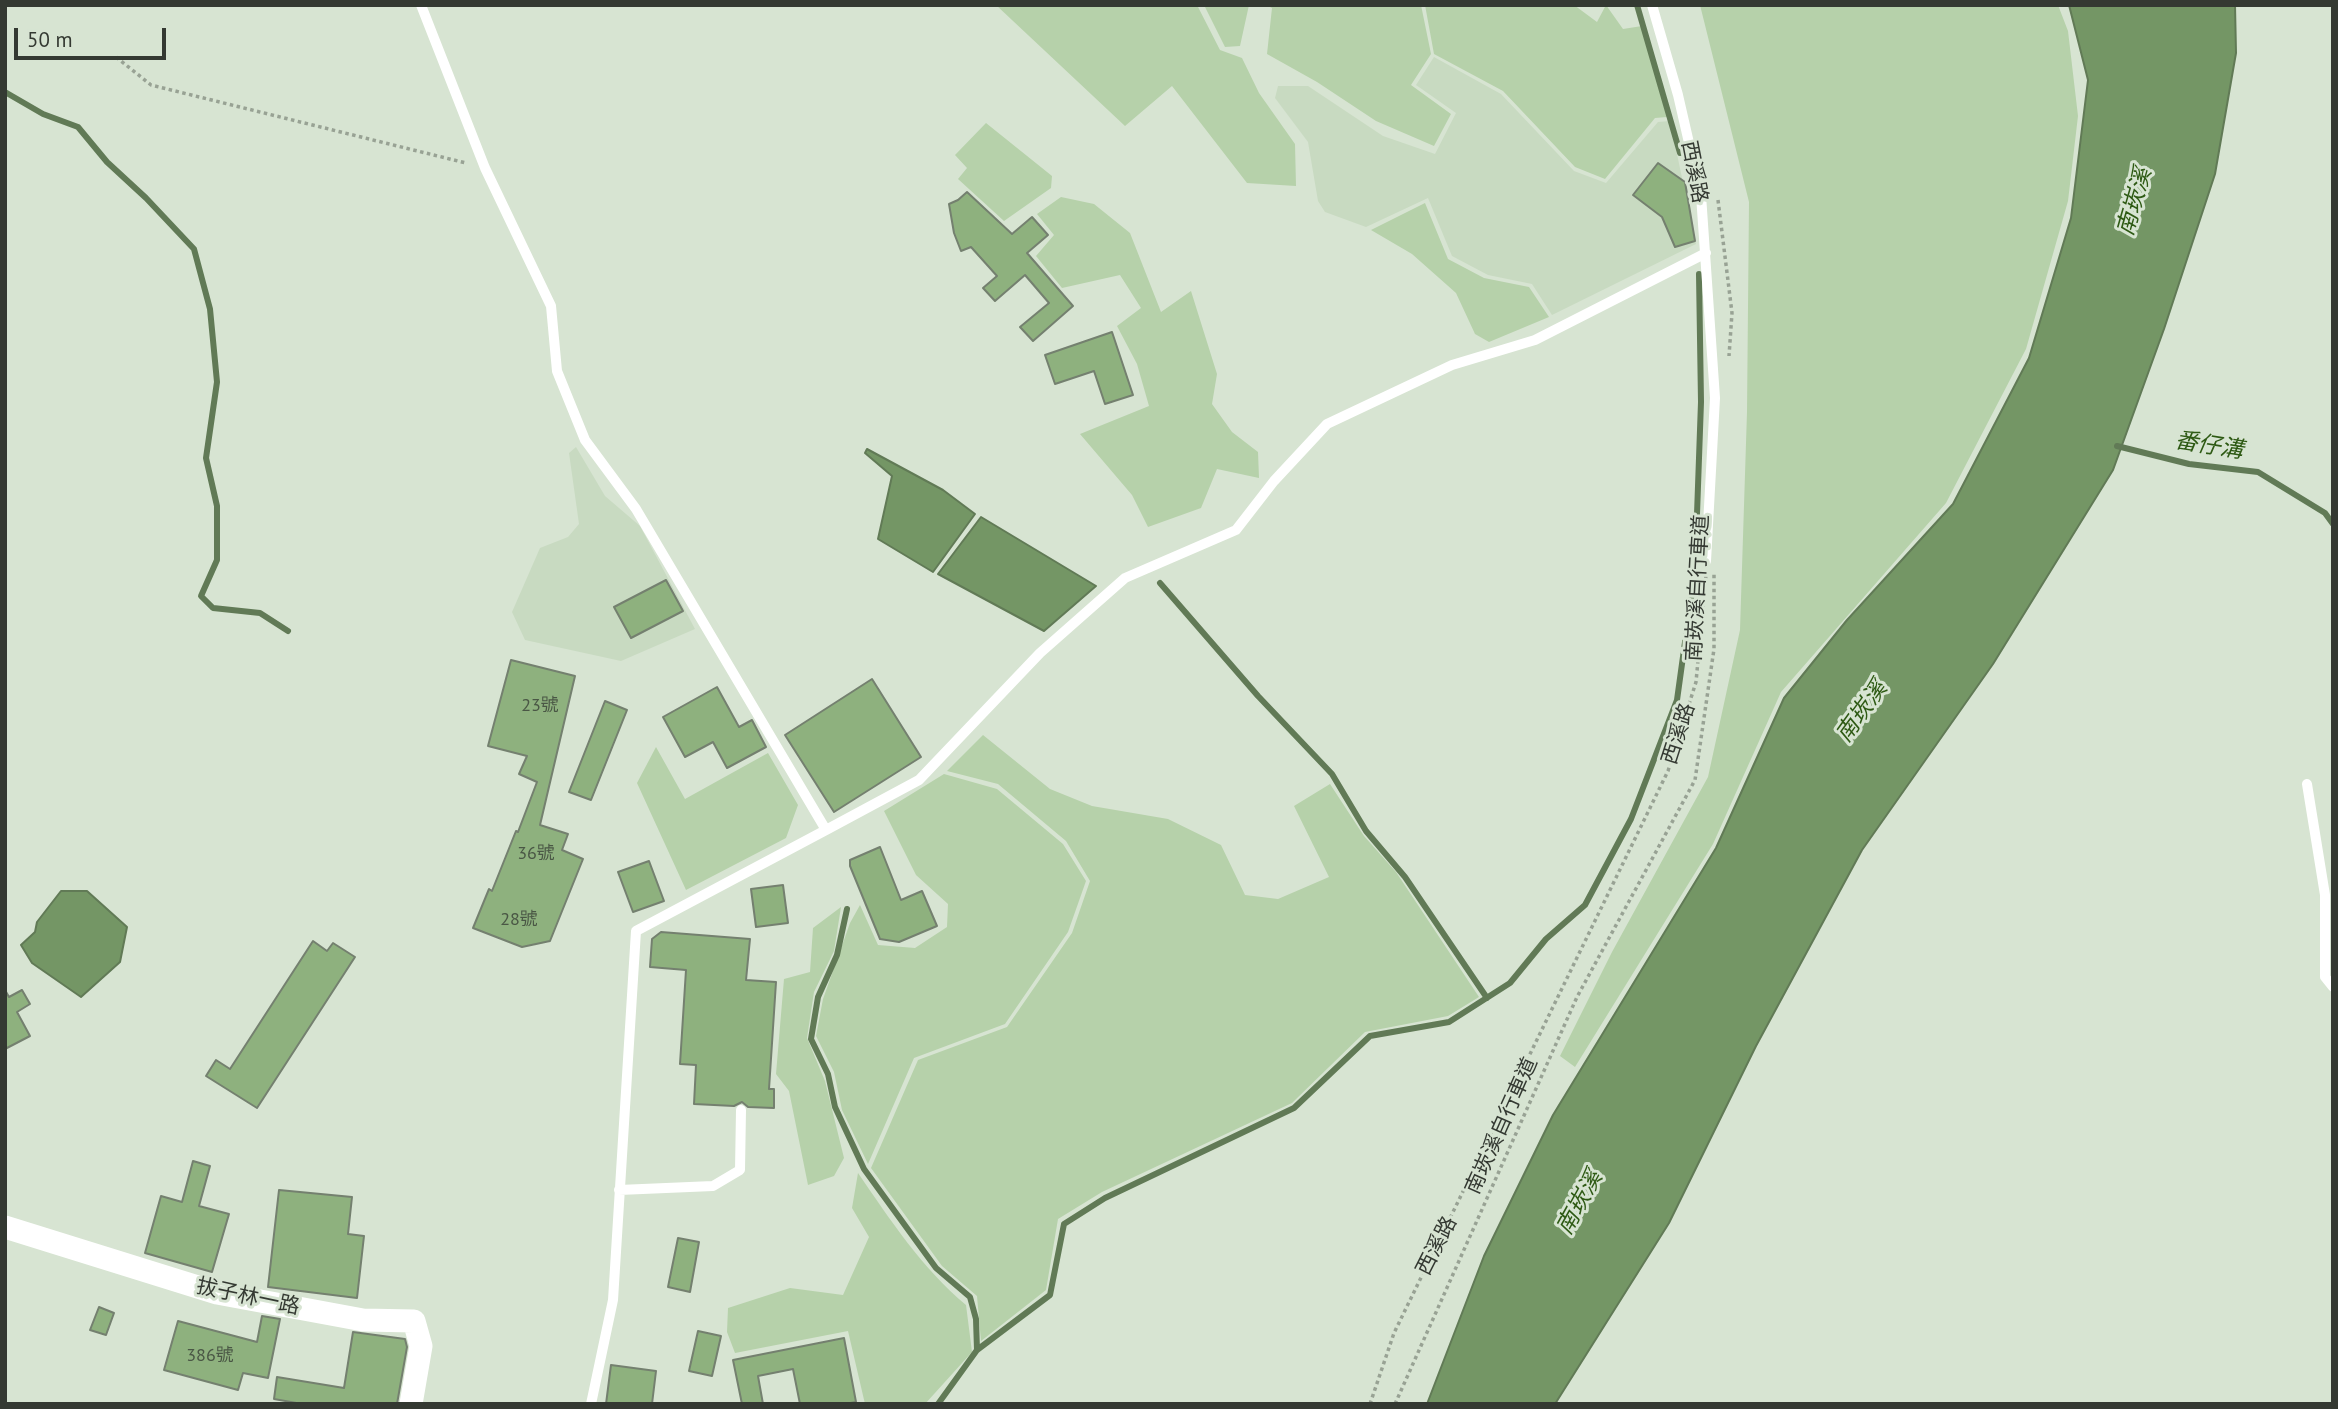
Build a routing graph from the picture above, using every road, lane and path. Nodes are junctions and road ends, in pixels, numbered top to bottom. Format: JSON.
{"nodes":[{"id":1,"x":421,"y":5,"type":"edge"},
{"id":2,"x":1652,"y":5,"type":"edge"},
{"id":3,"x":116,"y":57,"type":"dead end"},
{"id":4,"x":485,"y":168,"type":"junction"},
{"id":5,"x":1716,"y":191,"type":"dead end"},
{"id":6,"x":1706,"y":253,"type":"junction"},
{"id":7,"x":1728,"y":369,"type":"dead end"},
{"id":8,"x":1710,"y":562,"type":"junction"},
{"id":9,"x":2307,"y":784,"type":"dead end"},
{"id":10,"x":826,"y":830,"type":"junction"},
{"id":11,"x":2333,"y":987,"type":"edge"},
{"id":12,"x":741,"y":1110,"type":"dead end"},
{"id":13,"x":619,"y":1190,"type":"junction"},
{"id":14,"x":5,"y":1227,"type":"edge"},
{"id":15,"x":411,"y":1404,"type":"edge"},
{"id":16,"x":591,"y":1404,"type":"edge"},
{"id":17,"x":1370,"y":1404,"type":"edge"},
{"id":18,"x":1395,"y":1404,"type":"edge"}],
"edges":[{"from":1,"to":4,"type":"lane"},
{"from":2,"to":6,"type":"lane","name":"西溪路"},
{"from":3,"to":4,"type":"path"},
{"from":4,"to":10,"type":"lane"},
{"from":5,"to":7,"type":"path"},
{"from":6,"to":8,"type":"lane","name":"西溪路"},
{"from":6,"to":10,"type":"lane"},
{"from":8,"to":17,"type":"path","name":"西溪路"},
{"from":8,"to":18,"type":"path","name":"南崁溪自行車道"},
{"from":9,"to":11,"type":"lane"},
{"from":10,"to":13,"type":"lane"},
{"from":12,"to":13,"type":"lane"},
{"from":13,"to":16,"type":"lane"},
{"from":14,"to":15,"type":"street","name":"拔子林一路"}]}
